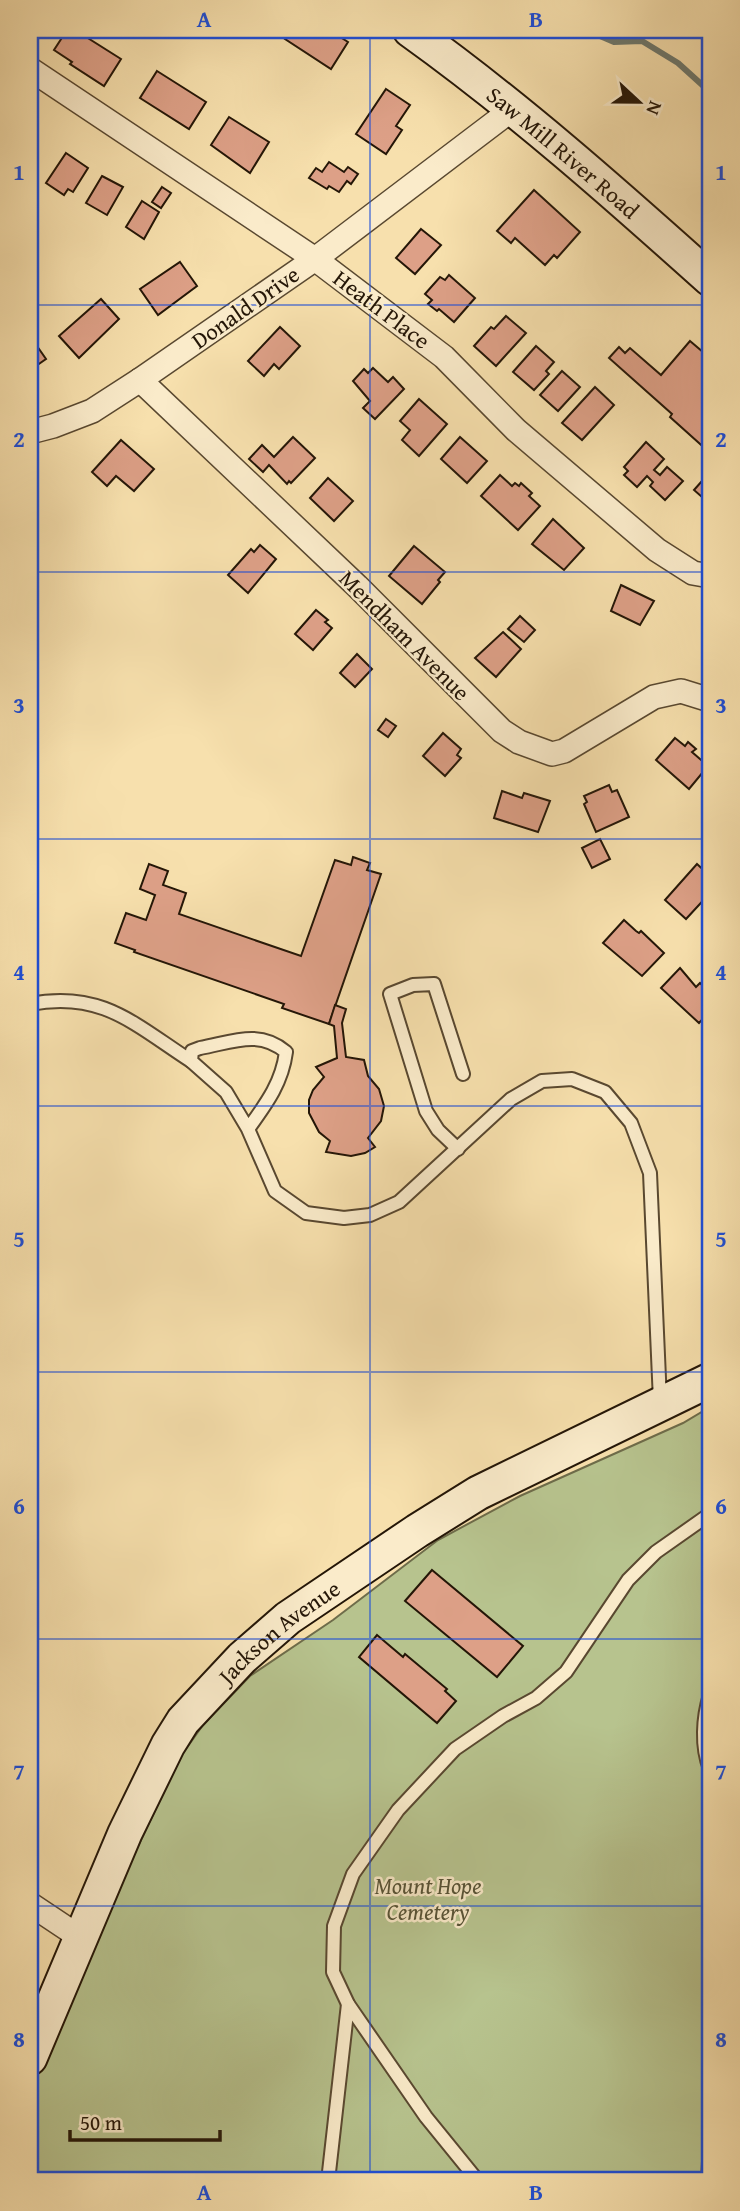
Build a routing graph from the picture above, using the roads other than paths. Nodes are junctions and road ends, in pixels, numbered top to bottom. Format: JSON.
{"nodes":[{"id":1,"x":410,"y":30,"type":"edge"},
{"id":2,"x":30,"y":69,"type":"edge"},
{"id":3,"x":514,"y":108,"type":"junction"},
{"id":4,"x":315,"y":259,"type":"junction"},
{"id":5,"x":710,"y":279,"type":"edge"},
{"id":6,"x":140,"y":380,"type":"junction"},
{"id":7,"x":30,"y":432,"type":"edge"},
{"id":8,"x":710,"y":576,"type":"edge"},
{"id":9,"x":710,"y":700,"type":"edge"},
{"id":10,"x":30,"y":1004,"type":"edge"},
{"id":11,"x":191,"y":1061,"type":"junction"},
{"id":12,"x":463,"y":1074,"type":"dead end"},
{"id":13,"x":248,"y":1129,"type":"junction"},
{"id":14,"x":458,"y":1149,"type":"junction"},
{"id":15,"x":710,"y":1380,"type":"edge"},
{"id":16,"x":660,"y":1404,"type":"junction"},
{"id":17,"x":710,"y":1514,"type":"edge"},
{"id":18,"x":710,"y":1695,"type":"edge"},
{"id":19,"x":710,"y":1769,"type":"edge"},
{"id":20,"x":30,"y":1904,"type":"edge"},
{"id":21,"x":81,"y":1938,"type":"junction"},
{"id":22,"x":348,"y":2004,"type":"junction"},
{"id":23,"x":30,"y":2058,"type":"edge"},
{"id":24,"x":710,"y":2142,"type":"edge"},
{"id":25,"x":328,"y":2181,"type":"edge"},
{"id":26,"x":478,"y":2181,"type":"edge"},
{"id":27,"x":708,"y":2181,"type":"edge"}],
"edges":[{"from":1,"to":3,"type":"main road","name":"Saw Mill River Road"},
{"from":2,"to":4,"type":"street","name":"Heath Place"},
{"from":3,"to":4,"type":"street","name":"Donald Drive"},
{"from":3,"to":5,"type":"main road","name":"Saw Mill River Road"},
{"from":4,"to":6,"type":"street","name":"Donald Drive"},
{"from":4,"to":8,"type":"street","name":"Heath Place"},
{"from":6,"to":7,"type":"street","name":"Donald Drive"},
{"from":6,"to":9,"type":"street","name":"Mendham Avenue"},
{"from":10,"to":11,"type":"lane"},
{"from":11,"to":13,"type":"lane"},
{"from":11,"to":13,"type":"lane"},
{"from":12,"to":14,"type":"lane"},
{"from":13,"to":14,"type":"lane"},
{"from":14,"to":16,"type":"lane"},
{"from":15,"to":16,"type":"main road","name":"Jackson Avenue"},
{"from":16,"to":21,"type":"main road","name":"Jackson Avenue"},
{"from":17,"to":22,"type":"lane"},
{"from":18,"to":19,"type":"lane"},
{"from":20,"to":21,"type":"street"},
{"from":21,"to":23,"type":"main road","name":"Jackson Avenue"},
{"from":22,"to":25,"type":"lane"},
{"from":22,"to":26,"type":"lane"},
{"from":24,"to":27,"type":"lane"}]}
